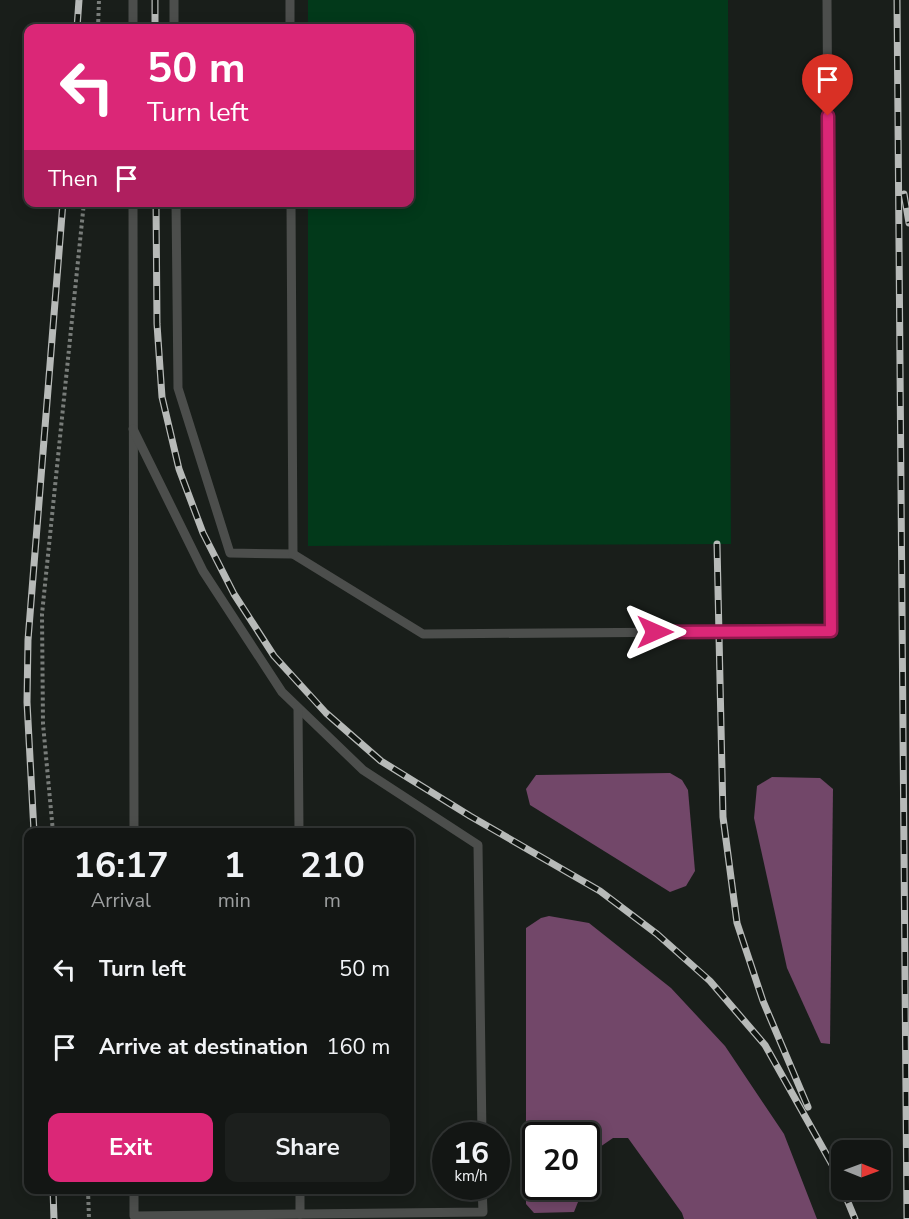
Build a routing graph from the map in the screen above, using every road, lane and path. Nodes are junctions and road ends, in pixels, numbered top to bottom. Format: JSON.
{"nodes":[{"id":1,"x":99,"y":0,"type":"edge"},
{"id":2,"x":133,"y":0,"type":"edge"},
{"id":3,"x":174,"y":0,"type":"edge"},
{"id":4,"x":290,"y":0,"type":"edge"},
{"id":5,"x":827,"y":0,"type":"edge"},
{"id":6,"x":98,"y":24,"type":"edge"},
{"id":7,"x":133,"y":24,"type":"edge"},
{"id":8,"x":174,"y":24,"type":"edge"},
{"id":9,"x":290,"y":24,"type":"edge"},
{"id":10,"x":83,"y":207,"type":"edge"},
{"id":11,"x":133,"y":207,"type":"edge"},
{"id":12,"x":176,"y":207,"type":"edge"},
{"id":13,"x":291,"y":207,"type":"edge"},
{"id":14,"x":133,"y":429,"type":"junction"},
{"id":15,"x":293,"y":554,"type":"junction"},
{"id":16,"x":298,"y":708,"type":"junction"},
{"id":17,"x":53,"y":828,"type":"edge"},
{"id":18,"x":134,"y":828,"type":"edge"},
{"id":19,"x":299,"y":828,"type":"edge"},
{"id":20,"x":482,"y":1122,"type":"edge"},
{"id":21,"x":88,"y":1194,"type":"edge"},
{"id":22,"x":134,"y":1194,"type":"edge"},
{"id":23,"x":300,"y":1194,"type":"edge"},
{"id":24,"x":483,"y":1200,"type":"edge"},
{"id":25,"x":300,"y":1214,"type":"junction"},
{"id":26,"x":89,"y":1219,"type":"edge"}],
"edges":[{"from":1,"to":6,"type":"path"},
{"from":2,"to":7,"type":"lane"},
{"from":3,"to":8,"type":"lane"},
{"from":4,"to":9,"type":"lane"},
{"from":5,"to":15,"type":"lane"},
{"from":10,"to":17,"type":"path"},
{"from":11,"to":14,"type":"lane"},
{"from":12,"to":15,"type":"lane"},
{"from":13,"to":15,"type":"lane"},
{"from":14,"to":16,"type":"lane"},
{"from":14,"to":18,"type":"lane"},
{"from":16,"to":19,"type":"lane"},
{"from":16,"to":20,"type":"lane"},
{"from":21,"to":26,"type":"path"},
{"from":22,"to":25,"type":"lane"},
{"from":23,"to":25,"type":"lane"},
{"from":24,"to":25,"type":"lane"}]}
